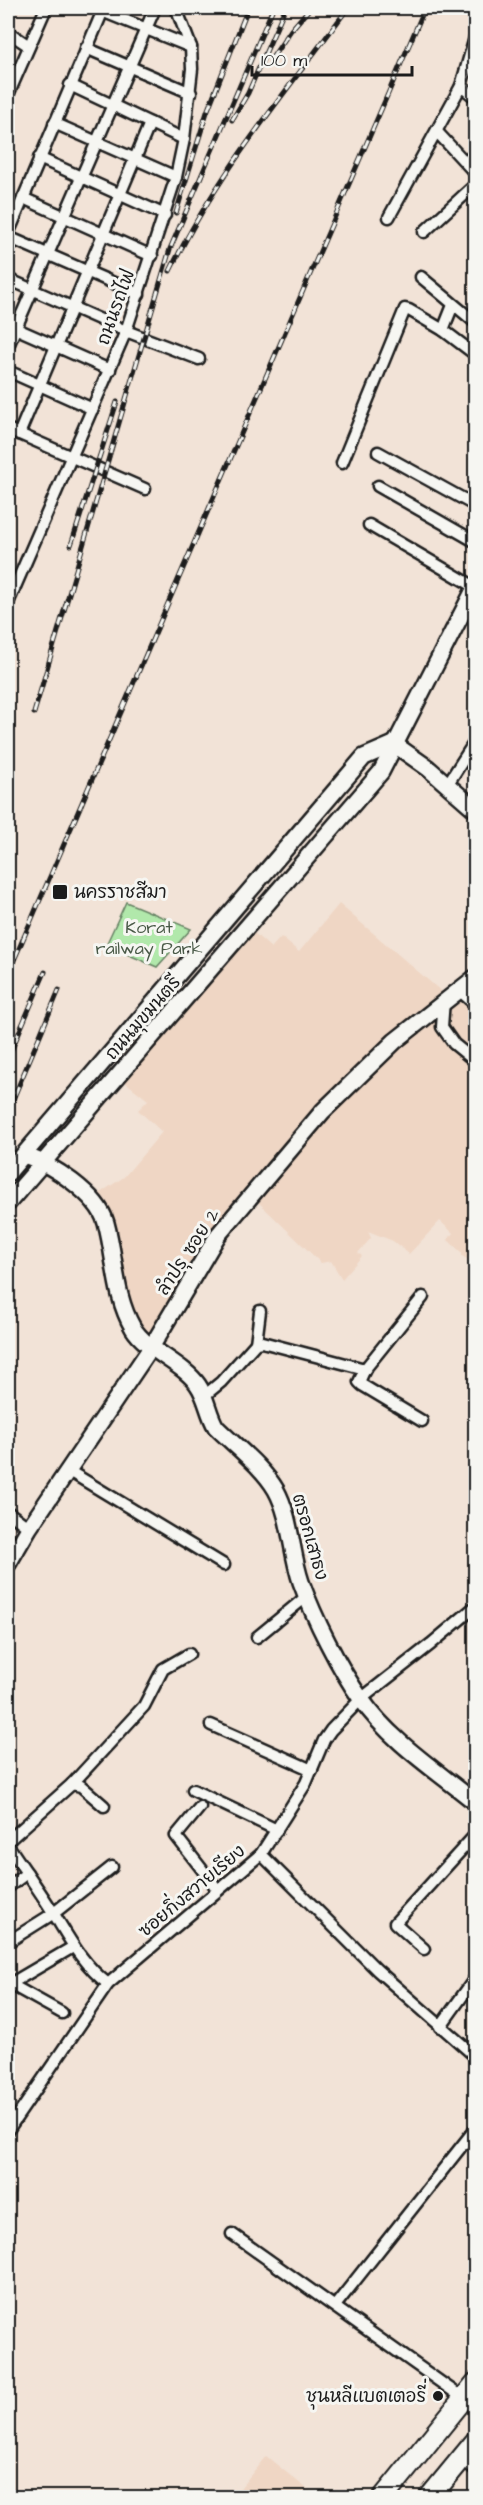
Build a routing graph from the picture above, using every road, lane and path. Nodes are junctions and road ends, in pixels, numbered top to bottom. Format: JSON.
{"nodes":[{"id":1,"x":46,"y":8,"type":"edge"},
{"id":2,"x":155,"y":8,"type":"edge"},
{"id":3,"x":176,"y":8,"type":"edge"},
{"id":4,"x":103,"y":9,"type":"edge"},
{"id":5,"x":146,"y":29,"type":"junction"},
{"id":6,"x":8,"y":32,"type":"edge"},
{"id":7,"x":476,"y":34,"type":"edge"},
{"id":8,"x":29,"y":46,"type":"junction"},
{"id":9,"x":191,"y":47,"type":"junction"},
{"id":10,"x":86,"y":48,"type":"junction"},
{"id":11,"x":129,"y":67,"type":"junction"},
{"id":12,"x":70,"y":85,"type":"junction"},
{"id":13,"x":461,"y":86,"type":"junction"},
{"id":14,"x":190,"y":93,"type":"junction"},
{"id":15,"x":8,"y":95,"type":"edge"},
{"id":16,"x":476,"y":98,"type":"edge"},
{"id":17,"x":113,"y":105,"type":"junction"},
{"id":18,"x":54,"y":123,"type":"junction"},
{"id":19,"x":150,"y":123,"type":"junction"},
{"id":20,"x":438,"y":132,"type":"junction"},
{"id":21,"x":184,"y":139,"type":"junction"},
{"id":22,"x":97,"y":142,"type":"junction"},
{"id":23,"x":39,"y":158,"type":"junction"},
{"id":24,"x":135,"y":159,"type":"junction"},
{"id":25,"x":476,"y":174,"type":"edge"},
{"id":26,"x":81,"y":177,"type":"junction"},
{"id":27,"x":176,"y":177,"type":"junction"},
{"id":28,"x":476,"y":184,"type":"edge"},
{"id":29,"x":119,"y":195,"type":"junction"},
{"id":30,"x":23,"y":198,"type":"junction"},
{"id":31,"x":165,"y":215,"type":"junction"},
{"id":32,"x":64,"y":217,"type":"junction"},
{"id":33,"x":389,"y":217,"type":"dead end"},
{"id":34,"x":424,"y":232,"type":"dead end"},
{"id":35,"x":103,"y":234,"type":"junction"},
{"id":36,"x":8,"y":236,"type":"edge"},
{"id":37,"x":48,"y":254,"type":"junction"},
{"id":38,"x":152,"y":256,"type":"junction"},
{"id":39,"x":87,"y":272,"type":"junction"},
{"id":40,"x":421,"y":277,"type":"dead end"},
{"id":41,"x":8,"y":279,"type":"edge"},
{"id":42,"x":33,"y":290,"type":"junction"},
{"id":43,"x":139,"y":294,"type":"junction"},
{"id":44,"x":453,"y":304,"type":"junction"},
{"id":45,"x":73,"y":308,"type":"junction"},
{"id":46,"x":476,"y":323,"type":"edge"},
{"id":47,"x":11,"y":327,"type":"edge"},
{"id":48,"x":443,"y":330,"type":"junction"},
{"id":49,"x":126,"y":331,"type":"junction"},
{"id":50,"x":8,"y":346,"type":"edge"},
{"id":51,"x":57,"y":347,"type":"junction"},
{"id":52,"x":476,"y":355,"type":"edge"},
{"id":53,"x":199,"y":359,"type":"dead end"},
{"id":54,"x":110,"y":370,"type":"junction"},
{"id":55,"x":8,"y":371,"type":"edge"},
{"id":56,"x":40,"y":385,"type":"junction"},
{"id":57,"x":93,"y":409,"type":"junction"},
{"id":58,"x":8,"y":429,"type":"edge"},
{"id":59,"x":19,"y":434,"type":"junction"},
{"id":60,"x":378,"y":452,"type":"dead end"},
{"id":61,"x":71,"y":458,"type":"junction"},
{"id":62,"x":342,"y":463,"type":"dead end"},
{"id":63,"x":378,"y":486,"type":"dead end"},
{"id":64,"x":145,"y":489,"type":"dead end"},
{"id":65,"x":476,"y":506,"type":"edge"},
{"id":66,"x":369,"y":525,"type":"dead end"},
{"id":67,"x":476,"y":542,"type":"edge"},
{"id":68,"x":474,"y":593,"type":"edge"},
{"id":69,"x":8,"y":603,"type":"edge"},
{"id":70,"x":476,"y":740,"type":"edge"},
{"id":71,"x":394,"y":744,"type":"junction"},
{"id":72,"x":447,"y":785,"type":"junction"},
{"id":73,"x":476,"y":810,"type":"edge"},
{"id":74,"x":476,"y":977,"type":"edge"},
{"id":75,"x":460,"y":991,"type":"junction"},
{"id":76,"x":444,"y":1000,"type":"junction"},
{"id":77,"x":476,"y":1005,"type":"edge"},
{"id":78,"x":476,"y":1062,"type":"edge"},
{"id":79,"x":24,"y":1155,"type":"junction"},
{"id":80,"x":45,"y":1162,"type":"junction"},
{"id":81,"x":8,"y":1173,"type":"edge"},
{"id":82,"x":8,"y":1203,"type":"edge"},
{"id":83,"x":423,"y":1297,"type":"dead end"},
{"id":84,"x":260,"y":1311,"type":"dead end"},
{"id":85,"x":256,"y":1343,"type":"junction"},
{"id":86,"x":152,"y":1346,"type":"junction"},
{"id":87,"x":365,"y":1369,"type":"junction"},
{"id":88,"x":204,"y":1396,"type":"junction"},
{"id":89,"x":422,"y":1421,"type":"dead end"},
{"id":90,"x":69,"y":1471,"type":"junction"},
{"id":91,"x":8,"y":1512,"type":"edge"},
{"id":92,"x":30,"y":1528,"type":"junction"},
{"id":93,"x":8,"y":1564,"type":"edge"},
{"id":94,"x":224,"y":1565,"type":"dead end"},
{"id":95,"x":307,"y":1596,"type":"junction"},
{"id":96,"x":475,"y":1606,"type":"edge"},
{"id":97,"x":257,"y":1637,"type":"dead end"},
{"id":98,"x":189,"y":1654,"type":"dead end"},
{"id":99,"x":361,"y":1699,"type":"junction"},
{"id":100,"x":211,"y":1725,"type":"dead end"},
{"id":101,"x":312,"y":1770,"type":"junction"},
{"id":102,"x":72,"y":1784,"type":"junction"},
{"id":103,"x":193,"y":1790,"type":"dead end"},
{"id":104,"x":476,"y":1803,"type":"edge"},
{"id":105,"x":104,"y":1806,"type":"dead end"},
{"id":106,"x":200,"y":1807,"type":"dead end"},
{"id":107,"x":278,"y":1830,"type":"junction"},
{"id":108,"x":476,"y":1834,"type":"edge"},
{"id":109,"x":8,"y":1843,"type":"edge"},
{"id":110,"x":261,"y":1854,"type":"junction"},
{"id":111,"x":112,"y":1867,"type":"dead end"},
{"id":112,"x":27,"y":1873,"type":"junction"},
{"id":113,"x":8,"y":1887,"type":"edge"},
{"id":114,"x":218,"y":1890,"type":"junction"},
{"id":115,"x":54,"y":1913,"type":"junction"},
{"id":116,"x":8,"y":1942,"type":"edge"},
{"id":117,"x":73,"y":1947,"type":"junction"},
{"id":118,"x":424,"y":1949,"type":"dead end"},
{"id":119,"x":476,"y":1977,"type":"edge"},
{"id":120,"x":9,"y":1983,"type":"edge"},
{"id":121,"x":108,"y":1984,"type":"junction"},
{"id":122,"x":62,"y":2013,"type":"dead end"},
{"id":123,"x":440,"y":2027,"type":"junction"},
{"id":124,"x":474,"y":2052,"type":"edge"},
{"id":125,"x":476,"y":2128,"type":"edge"},
{"id":126,"x":8,"y":2130,"type":"edge"},
{"id":127,"x":232,"y":2234,"type":"dead end"},
{"id":128,"x":335,"y":2306,"type":"junction"},
{"id":129,"x":476,"y":2383,"type":"edge"},
{"id":130,"x":463,"y":2398,"type":"junction"},
{"id":131,"x":476,"y":2441,"type":"edge"},
{"id":132,"x":469,"y":2464,"type":"edge"},
{"id":133,"x":387,"y":2493,"type":"edge"},
{"id":134,"x":429,"y":2498,"type":"edge"}],
"edges":[{"from":1,"to":8,"type":"street"},
{"from":2,"to":5,"type":"street"},
{"from":3,"to":9,"type":"street","name":"ถนนรถไฟ"},
{"from":4,"to":5,"type":"street"},
{"from":4,"to":10,"type":"street"},
{"from":5,"to":9,"type":"street"},
{"from":5,"to":11,"type":"street"},
{"from":6,"to":8,"type":"street"},
{"from":7,"to":13,"type":"street"},
{"from":8,"to":15,"type":"street"},
{"from":9,"to":14,"type":"street","name":"ถนนรถไฟ"},
{"from":10,"to":11,"type":"street"},
{"from":10,"to":12,"type":"street"},
{"from":11,"to":14,"type":"street"},
{"from":11,"to":17,"type":"street"},
{"from":12,"to":17,"type":"street"},
{"from":12,"to":18,"type":"street"},
{"from":13,"to":16,"type":"street"},
{"from":13,"to":20,"type":"street"},
{"from":14,"to":21,"type":"street","name":"ถนนรถไฟ"},
{"from":17,"to":19,"type":"street"},
{"from":17,"to":22,"type":"street"},
{"from":18,"to":22,"type":"street"},
{"from":18,"to":23,"type":"street"},
{"from":19,"to":21,"type":"street"},
{"from":19,"to":24,"type":"street"},
{"from":20,"to":25,"type":"street"},
{"from":20,"to":33,"type":"street"},
{"from":21,"to":27,"type":"street","name":"ถนนรถไฟ"},
{"from":22,"to":24,"type":"street"},
{"from":22,"to":26,"type":"street"},
{"from":23,"to":26,"type":"street"},
{"from":23,"to":30,"type":"street"},
{"from":24,"to":27,"type":"street"},
{"from":24,"to":29,"type":"street"},
{"from":26,"to":29,"type":"street"},
{"from":26,"to":32,"type":"street"},
{"from":27,"to":31,"type":"street","name":"ถนนรถไฟ"},
{"from":28,"to":34,"type":"street"},
{"from":29,"to":31,"type":"street"},
{"from":29,"to":35,"type":"street"},
{"from":30,"to":32,"type":"street"},
{"from":30,"to":36,"type":"street"},
{"from":31,"to":38,"type":"street","name":"ถนนรถไฟ"},
{"from":32,"to":35,"type":"street"},
{"from":32,"to":37,"type":"street"},
{"from":35,"to":38,"type":"street"},
{"from":35,"to":39,"type":"street"},
{"from":36,"to":37,"type":"street"},
{"from":37,"to":39,"type":"street"},
{"from":37,"to":42,"type":"street"},
{"from":38,"to":43,"type":"street","name":"ถนนรถไฟ"},
{"from":39,"to":43,"type":"street"},
{"from":39,"to":45,"type":"street"},
{"from":40,"to":44,"type":"street"},
{"from":41,"to":42,"type":"street"},
{"from":42,"to":45,"type":"street"},
{"from":42,"to":47,"type":"street"},
{"from":43,"to":49,"type":"street","name":"ถนนรถไฟ"},
{"from":44,"to":46,"type":"street"},
{"from":44,"to":48,"type":"street"},
{"from":45,"to":49,"type":"street"},
{"from":45,"to":51,"type":"street"},
{"from":47,"to":50,"type":"street"},
{"from":47,"to":51,"type":"street"},
{"from":48,"to":52,"type":"street"},
{"from":48,"to":62,"type":"street"},
{"from":49,"to":53,"type":"street"},
{"from":49,"to":54,"type":"street","name":"ถนนรถไฟ"},
{"from":51,"to":54,"type":"street"},
{"from":51,"to":56,"type":"street"},
{"from":54,"to":57,"type":"street","name":"ถนนรถไฟ"},
{"from":55,"to":56,"type":"street"},
{"from":56,"to":57,"type":"street"},
{"from":56,"to":59,"type":"street"},
{"from":57,"to":61,"type":"street","name":"ถนนรถไฟ"},
{"from":58,"to":59,"type":"street"},
{"from":59,"to":61,"type":"street"},
{"from":60,"to":65,"type":"street"},
{"from":61,"to":64,"type":"street"},
{"from":61,"to":69,"type":"street","name":"ถนนรถไฟ"},
{"from":63,"to":67,"type":"street"},
{"from":66,"to":68,"type":"street"},
{"from":68,"to":71,"type":"street","name":"ถนนมุขมนตรี"},
{"from":70,"to":72,"type":"street"},
{"from":71,"to":72,"type":"street"},
{"from":71,"to":79,"type":"street","name":"ถนนมุขมนตรี"},
{"from":71,"to":80,"type":"street","name":"ถนนมุขมนตรี"},
{"from":72,"to":73,"type":"street"},
{"from":74,"to":75,"type":"street","name":"ลำปรุ ซอย 2"},
{"from":75,"to":76,"type":"street","name":"ลำปรุ ซอย 2"},
{"from":75,"to":77,"type":"street"},
{"from":76,"to":78,"type":"street"},
{"from":76,"to":86,"type":"street","name":"ลำปรุ ซอย 2"},
{"from":79,"to":80,"type":"street"},
{"from":79,"to":81,"type":"street","name":"ถนนมุขมนตรี"},
{"from":80,"to":82,"type":"street","name":"ถนนมุขมนตรี"},
{"from":80,"to":86,"type":"street","name":"ตรอกเสาธง"},
{"from":83,"to":87,"type":"street"},
{"from":84,"to":85,"type":"street"},
{"from":85,"to":87,"type":"street"},
{"from":85,"to":88,"type":"street"},
{"from":86,"to":88,"type":"street","name":"ตรอกเสาธง"},
{"from":86,"to":90,"type":"street","name":"ลำปรุ ซอย 2"},
{"from":87,"to":89,"type":"street"},
{"from":88,"to":95,"type":"street","name":"ตรอกเสาธง"},
{"from":90,"to":92,"type":"street","name":"ลำปรุ ซอย 2"},
{"from":90,"to":94,"type":"street"},
{"from":91,"to":92,"type":"street"},
{"from":92,"to":93,"type":"street","name":"ลำปรุ ซอย 2"},
{"from":95,"to":97,"type":"street"},
{"from":95,"to":99,"type":"street","name":"ตรอกเสาธง"},
{"from":96,"to":99,"type":"street","name":"ซอยกิ่งสวายเรียง"},
{"from":98,"to":102,"type":"street"},
{"from":99,"to":101,"type":"street","name":"ซอยกิ่งสวายเรียง"},
{"from":99,"to":104,"type":"street","name":"ตรอกเสาธง"},
{"from":100,"to":101,"type":"street"},
{"from":101,"to":107,"type":"street","name":"ซอยกิ่งสวายเรียง"},
{"from":102,"to":105,"type":"street"},
{"from":102,"to":109,"type":"street"},
{"from":103,"to":107,"type":"street"},
{"from":106,"to":114,"type":"street"},
{"from":107,"to":110,"type":"street","name":"ซอยกิ่งสวายเรียง"},
{"from":108,"to":118,"type":"street"},
{"from":109,"to":112,"type":"street"},
{"from":110,"to":114,"type":"street","name":"ซอยกิ่งสวายเรียง"},
{"from":110,"to":123,"type":"street"},
{"from":111,"to":115,"type":"street"},
{"from":112,"to":113,"type":"street"},
{"from":112,"to":115,"type":"street"},
{"from":114,"to":121,"type":"street","name":"ซอยกิ่งสวายเรียง"},
{"from":115,"to":116,"type":"street"},
{"from":115,"to":117,"type":"street"},
{"from":117,"to":120,"type":"street"},
{"from":117,"to":121,"type":"street"},
{"from":119,"to":123,"type":"street"},
{"from":120,"to":122,"type":"street"},
{"from":121,"to":126,"type":"street","name":"ซอยกิ่งสวายเรียง"},
{"from":123,"to":124,"type":"street"},
{"from":125,"to":128,"type":"street"},
{"from":127,"to":128,"type":"street"},
{"from":128,"to":130,"type":"street"},
{"from":129,"to":130,"type":"highway"},
{"from":130,"to":133,"type":"highway"},
{"from":131,"to":132,"type":"highway"},
{"from":132,"to":134,"type":"highway"}]}
